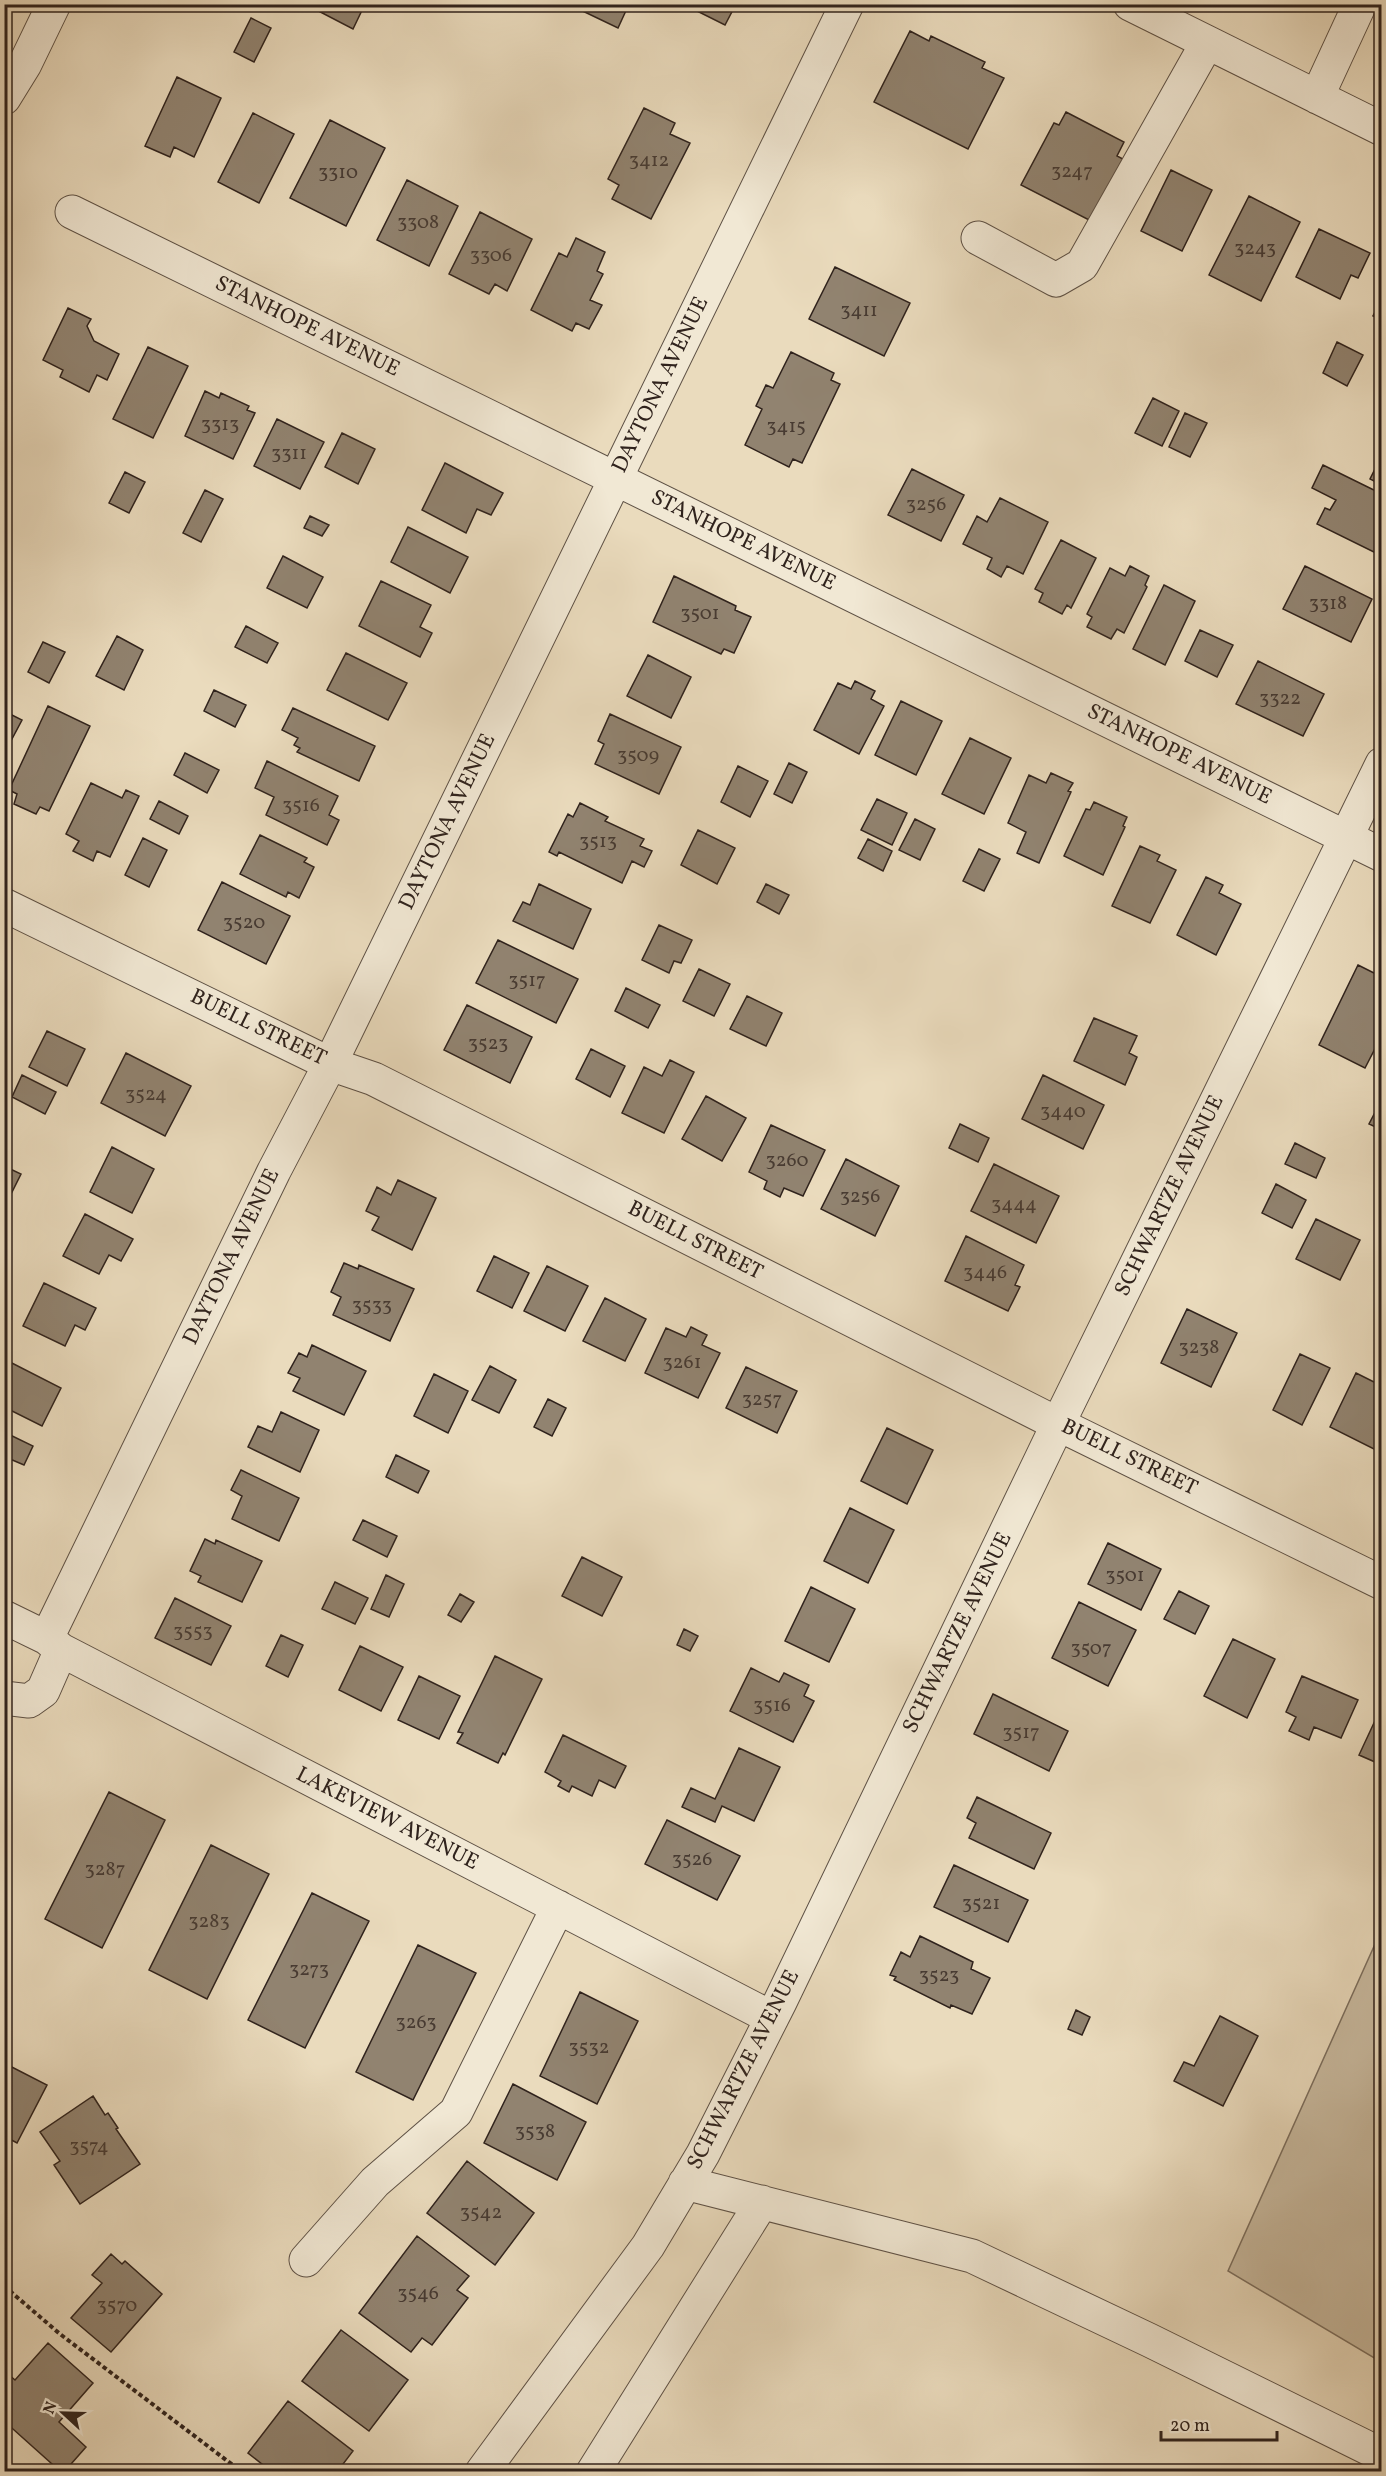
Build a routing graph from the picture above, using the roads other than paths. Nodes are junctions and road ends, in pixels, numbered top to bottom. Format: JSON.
{"nodes":[{"id":1,"x":54,"y":4,"type":"edge"},
{"id":2,"x":847,"y":4,"type":"edge"},
{"id":3,"x":1130,"y":4,"type":"edge"},
{"id":4,"x":1360,"y":4,"type":"edge"},
{"id":5,"x":1207,"y":43,"type":"junction"},
{"id":6,"x":1317,"y":97,"type":"junction"},
{"id":7,"x":4,"y":98,"type":"edge"},
{"id":8,"x":1382,"y":129,"type":"edge"},
{"id":9,"x":72,"y":212,"type":"dead end"},
{"id":10,"x":978,"y":238,"type":"dead end"},
{"id":11,"x":616,"y":478,"type":"junction"},
{"id":12,"x":1382,"y":764,"type":"edge"},
{"id":13,"x":1346,"y":837,"type":"junction"},
{"id":14,"x":1382,"y":855,"type":"edge"},
{"id":15,"x":4,"y":905,"type":"edge"},
{"id":16,"x":330,"y":1064,"type":"junction"},
{"id":17,"x":1058,"y":1424,"type":"junction"},
{"id":18,"x":1382,"y":1583,"type":"edge"},
{"id":19,"x":4,"y":1617,"type":"edge"},
{"id":20,"x":54,"y":1644,"type":"junction"},
{"id":21,"x":4,"y":1698,"type":"edge"},
{"id":22,"x":558,"y":1907,"type":"junction"},
{"id":23,"x":772,"y":2018,"type":"junction"},
{"id":24,"x":685,"y":2183,"type":"junction"},
{"id":25,"x":762,"y":2202,"type":"junction"},
{"id":26,"x":306,"y":2260,"type":"dead end"},
{"id":27,"x":1382,"y":2455,"type":"edge"},
{"id":28,"x":482,"y":2472,"type":"edge"},
{"id":29,"x":593,"y":2472,"type":"edge"}],
"edges":[{"from":1,"to":7,"type":"street"},
{"from":2,"to":11,"type":"street","name":"DAYTONA AVENUE"},
{"from":3,"to":5,"type":"street"},
{"from":4,"to":6,"type":"street"},
{"from":5,"to":6,"type":"street"},
{"from":5,"to":10,"type":"street"},
{"from":6,"to":8,"type":"street"},
{"from":9,"to":11,"type":"street","name":"STANHOPE AVENUE"},
{"from":11,"to":13,"type":"street","name":"STANHOPE AVENUE"},
{"from":11,"to":16,"type":"street","name":"DAYTONA AVENUE"},
{"from":12,"to":13,"type":"street","name":"SCHWARTZE AVENUE"},
{"from":13,"to":14,"type":"street","name":"STANHOPE AVENUE"},
{"from":13,"to":17,"type":"street","name":"SCHWARTZE AVENUE"},
{"from":15,"to":16,"type":"street","name":"BUELL STREET"},
{"from":16,"to":17,"type":"street","name":"BUELL STREET"},
{"from":16,"to":20,"type":"street","name":"DAYTONA AVENUE"},
{"from":17,"to":18,"type":"street","name":"BUELL STREET"},
{"from":17,"to":23,"type":"street","name":"SCHWARTZE AVENUE"},
{"from":19,"to":20,"type":"street","name":"LAKEVIEW AVENUE"},
{"from":20,"to":21,"type":"street","name":"DAYTONA AVENUE"},
{"from":20,"to":22,"type":"street","name":"LAKEVIEW AVENUE"},
{"from":22,"to":23,"type":"street","name":"LAKEVIEW AVENUE"},
{"from":22,"to":26,"type":"street"},
{"from":23,"to":24,"type":"street","name":"SCHWARTZE AVENUE"},
{"from":24,"to":25,"type":"street"},
{"from":24,"to":28,"type":"street","name":"SCHWARTZE AVENUE"},
{"from":25,"to":27,"type":"street"},
{"from":25,"to":29,"type":"street"}]}
